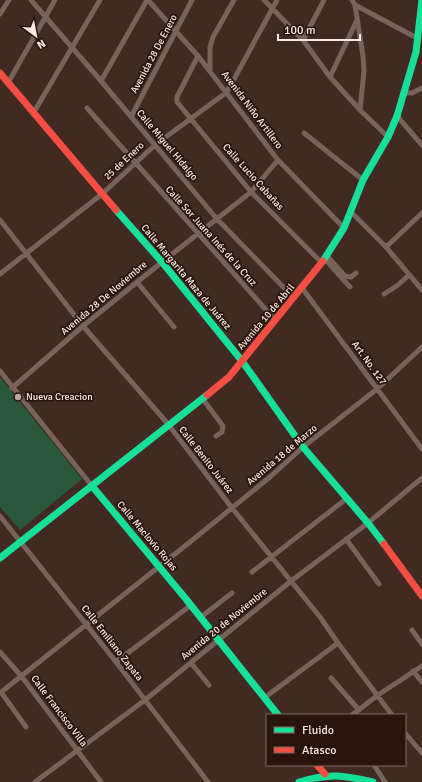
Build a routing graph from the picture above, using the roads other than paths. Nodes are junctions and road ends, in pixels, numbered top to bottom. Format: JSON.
{"nodes":[{"id":1,"x":9,"y":0,"type":"edge"},
{"id":2,"x":31,"y":0,"type":"edge"},
{"id":3,"x":55,"y":0,"type":"edge"},
{"id":4,"x":100,"y":0,"type":"edge"},
{"id":5,"x":148,"y":0,"type":"edge"},
{"id":6,"x":192,"y":0,"type":"edge"},
{"id":7,"x":234,"y":0,"type":"edge"},
{"id":8,"x":264,"y":0,"type":"edge"},
{"id":9,"x":277,"y":0,"type":"edge"},
{"id":10,"x":324,"y":0,"type":"edge"},
{"id":11,"x":422,"y":0,"type":"edge"},
{"id":12,"x":353,"y":3,"type":"edge"},
{"id":13,"x":272,"y":10,"type":"junction"},
{"id":14,"x":0,"y":14,"type":"edge"},
{"id":15,"x":46,"y":17,"type":"junction"},
{"id":16,"x":357,"y":20,"type":"junction"},
{"id":17,"x":177,"y":30,"type":"junction"},
{"id":18,"x":417,"y":38,"type":"junction"},
{"id":19,"x":303,"y":40,"type":"junction"},
{"id":20,"x":72,"y":48,"type":"junction"},
{"id":21,"x":198,"y":56,"type":"junction"},
{"id":22,"x":210,"y":70,"type":"junction"},
{"id":23,"x":0,"y":72,"type":"edge"},
{"id":24,"x":330,"y":77,"type":"junction"},
{"id":25,"x":101,"y":81,"type":"junction"},
{"id":26,"x":8,"y":83,"type":"junction"},
{"id":27,"x":422,"y":88,"type":"edge"},
{"id":28,"x":227,"y":92,"type":"junction"},
{"id":29,"x":404,"y":93,"type":"junction"},
{"id":30,"x":87,"y":108,"type":"dead end"},
{"id":31,"x":360,"y":110,"type":"junction"},
{"id":32,"x":34,"y":112,"type":"junction"},
{"id":33,"x":397,"y":116,"type":"junction"},
{"id":34,"x":131,"y":117,"type":"junction"},
{"id":35,"x":190,"y":119,"type":"junction"},
{"id":36,"x":304,"y":133,"type":"dead end"},
{"id":37,"x":388,"y":137,"type":"junction"},
{"id":38,"x":155,"y":145,"type":"junction"},
{"id":39,"x":422,"y":145,"type":"edge"},
{"id":40,"x":278,"y":160,"type":"junction"},
{"id":41,"x":135,"y":162,"type":"junction"},
{"id":42,"x":363,"y":180,"type":"junction"},
{"id":43,"x":251,"y":192,"type":"junction"},
{"id":44,"x":102,"y":194,"type":"junction"},
{"id":45,"x":351,"y":212,"type":"junction"},
{"id":46,"x":422,"y":213,"type":"edge"},
{"id":47,"x":217,"y":219,"type":"junction"},
{"id":48,"x":0,"y":220,"type":"edge"},
{"id":49,"x":344,"y":228,"type":"junction"},
{"id":50,"x":198,"y":235,"type":"junction"},
{"id":51,"x":386,"y":247,"type":"junction"},
{"id":52,"x":26,"y":253,"type":"junction"},
{"id":53,"x":324,"y":259,"type":"junction"},
{"id":54,"x":162,"y":262,"type":"junction"},
{"id":55,"x":356,"y":273,"type":"dead end"},
{"id":56,"x":0,"y":274,"type":"edge"},
{"id":57,"x":409,"y":275,"type":"junction"},
{"id":58,"x":137,"y":282,"type":"junction"},
{"id":59,"x":350,"y":287,"type":"dead end"},
{"id":60,"x":302,"y":288,"type":"junction"},
{"id":61,"x":422,"y":290,"type":"edge"},
{"id":62,"x":384,"y":294,"type":"dead end"},
{"id":63,"x":294,"y":298,"type":"junction"},
{"id":64,"x":275,"y":320,"type":"junction"},
{"id":65,"x":84,"y":326,"type":"junction"},
{"id":66,"x":174,"y":328,"type":"dead end"},
{"id":67,"x":422,"y":347,"type":"edge"},
{"id":68,"x":242,"y":361,"type":"junction"},
{"id":69,"x":0,"y":371,"type":"edge"},
{"id":70,"x":12,"y":388,"type":"junction"},
{"id":71,"x":377,"y":389,"type":"junction"},
{"id":72,"x":202,"y":398,"type":"junction"},
{"id":73,"x":168,"y":424,"type":"junction"},
{"id":74,"x":216,"y":436,"type":"dead end"},
{"id":75,"x":303,"y":448,"type":"junction"},
{"id":76,"x":422,"y":449,"type":"edge"},
{"id":77,"x":422,"y":478,"type":"edge"},
{"id":78,"x":92,"y":486,"type":"junction"},
{"id":79,"x":346,"y":499,"type":"junction"},
{"id":80,"x":232,"y":508,"type":"junction"},
{"id":81,"x":0,"y":516,"type":"edge"},
{"id":82,"x":368,"y":523,"type":"junction"},
{"id":83,"x":346,"y":539,"type":"junction"},
{"id":84,"x":21,"y":541,"type":"junction"},
{"id":85,"x":272,"y":557,"type":"junction"},
{"id":86,"x":0,"y":558,"type":"edge"},
{"id":87,"x":159,"y":566,"type":"junction"},
{"id":88,"x":252,"y":572,"type":"dead end"},
{"id":89,"x":291,"y":581,"type":"junction"},
{"id":90,"x":379,"y":584,"type":"dead end"},
{"id":91,"x":232,"y":592,"type":"dead end"},
{"id":92,"x":422,"y":596,"type":"edge"},
{"id":93,"x":191,"y":605,"type":"junction"},
{"id":94,"x":201,"y":617,"type":"junction"},
{"id":95,"x":86,"y":625,"type":"junction"},
{"id":96,"x":412,"y":630,"type":"dead end"},
{"id":97,"x":220,"y":640,"type":"junction"},
{"id":98,"x":338,"y":643,"type":"junction"},
{"id":99,"x":422,"y":644,"type":"edge"},
{"id":100,"x":0,"y":652,"type":"edge"},
{"id":101,"x":116,"y":662,"type":"junction"},
{"id":102,"x":191,"y":663,"type":"junction"},
{"id":103,"x":422,"y":666,"type":"edge"},
{"id":104,"x":413,"y":670,"type":"junction"},
{"id":105,"x":22,"y":677,"type":"junction"},
{"id":106,"x":331,"y":678,"type":"dead end"},
{"id":107,"x":422,"y":682,"type":"edge"},
{"id":108,"x":209,"y":685,"type":"dead end"},
{"id":109,"x":1,"y":693,"type":"edge"},
{"id":110,"x":378,"y":695,"type":"junction"},
{"id":111,"x":264,"y":698,"type":"junction"},
{"id":112,"x":145,"y":700,"type":"junction"},
{"id":113,"x":359,"y":710,"type":"junction"},
{"id":114,"x":277,"y":714,"type":"edge"},
{"id":115,"x":353,"y":714,"type":"edge"},
{"id":116,"x":391,"y":714,"type":"edge"},
{"id":117,"x":26,"y":728,"type":"dead end"},
{"id":118,"x":406,"y":734,"type":"edge"},
{"id":119,"x":77,"y":750,"type":"junction"},
{"id":120,"x":422,"y":753,"type":"edge"},
{"id":121,"x":318,"y":766,"type":"edge"},
{"id":122,"x":375,"y":766,"type":"edge"},
{"id":123,"x":325,"y":774,"type":"junction"},
{"id":124,"x":303,"y":781,"type":"edge"},
{"id":125,"x":35,"y":782,"type":"edge"},
{"id":126,"x":101,"y":782,"type":"edge"},
{"id":127,"x":208,"y":782,"type":"edge"},
{"id":128,"x":373,"y":782,"type":"edge"},
{"id":129,"x":385,"y":782,"type":"edge"}],
"edges":[{"from":1,"to":14,"type":"street"},
{"from":2,"to":15,"type":"street","name":"Calle Miguel Hidalgo"},
{"from":3,"to":15,"type":"street"},
{"from":4,"to":20,"type":"street"},
{"from":5,"to":17,"type":"street","name":"Avenida Niño Artillero"},
{"from":5,"to":25,"type":"street"},
{"from":6,"to":17,"type":"street","name":"Avenida 28 De Enero"},
{"from":7,"to":22,"type":"street"},
{"from":8,"to":13,"type":"street"},
{"from":9,"to":13,"type":"street","name":"25 de Enero"},
{"from":10,"to":19,"type":"street"},
{"from":11,"to":18,"type":"street","name":"Avenida 10 de Abril"},
{"from":12,"to":16,"type":"street"},
{"from":12,"to":18,"type":"street"},
{"from":13,"to":19,"type":"street"},
{"from":13,"to":28,"type":"street","name":"25 de Enero"},
{"from":15,"to":20,"type":"street","name":"Calle Miguel Hidalgo"},
{"from":15,"to":26,"type":"street"},
{"from":16,"to":24,"type":"street"},
{"from":16,"to":31,"type":"street"},
{"from":17,"to":21,"type":"street","name":"Avenida Niño Artillero"},
{"from":17,"to":34,"type":"street","name":"Avenida 28 De Enero"},
{"from":18,"to":29,"type":"street","name":"Avenida 10 de Abril"},
{"from":19,"to":24,"type":"street"},
{"from":20,"to":25,"type":"street","name":"Calle Miguel Hidalgo"},
{"from":20,"to":32,"type":"street"},
{"from":21,"to":22,"type":"street","name":"Avenida Niño Artillero"},
{"from":21,"to":35,"type":"street","name":"Calle Lucio Cabañas"},
{"from":22,"to":28,"type":"street","name":"Avenida Niño Artillero"},
{"from":23,"to":26,"type":"street","name":"Calle Margarita Maza de Juárez"},
{"from":24,"to":31,"type":"street"},
{"from":25,"to":34,"type":"street","name":"Calle Miguel Hidalgo"},
{"from":26,"to":32,"type":"street","name":"Calle Margarita Maza de Juárez"},
{"from":27,"to":29,"type":"street"},
{"from":28,"to":35,"type":"street","name":"25 de Enero"},
{"from":28,"to":40,"type":"street","name":"Avenida Niño Artillero"},
{"from":29,"to":33,"type":"street","name":"Avenida 10 de Abril"},
{"from":30,"to":41,"type":"street","name":"Calle Sor Juana Inés de la Cruz"},
{"from":31,"to":37,"type":"street"},
{"from":32,"to":44,"type":"street","name":"Calle Margarita Maza de Juárez"},
{"from":33,"to":37,"type":"street","name":"Avenida 10 de Abril"},
{"from":33,"to":39,"type":"street"},
{"from":34,"to":38,"type":"street","name":"Calle Miguel Hidalgo"},
{"from":35,"to":38,"type":"street","name":"25 de Enero"},
{"from":35,"to":43,"type":"street","name":"Calle Lucio Cabañas"},
{"from":36,"to":42,"type":"street"},
{"from":37,"to":42,"type":"street","name":"Avenida 10 de Abril"},
{"from":38,"to":41,"type":"street","name":"25 de Enero"},
{"from":38,"to":47,"type":"street","name":"Calle Miguel Hidalgo"},
{"from":40,"to":43,"type":"street","name":"Avenida 28 De Noviembre"},
{"from":40,"to":49,"type":"street","name":"Avenida Niño Artillero"},
{"from":41,"to":44,"type":"street","name":"25 de Enero"},
{"from":41,"to":50,"type":"street","name":"Calle Sor Juana Inés de la Cruz"},
{"from":42,"to":45,"type":"street","name":"Avenida 10 de Abril"},
{"from":43,"to":47,"type":"street","name":"Avenida 28 De Noviembre"},
{"from":43,"to":53,"type":"street","name":"Calle Lucio Cabañas"},
{"from":44,"to":52,"type":"street","name":"25 de Enero"},
{"from":44,"to":54,"type":"street","name":"Calle Margarita Maza de Juárez"},
{"from":45,"to":49,"type":"street","name":"Avenida 10 de Abril"},
{"from":45,"to":51,"type":"street"},
{"from":46,"to":51,"type":"street"},
{"from":47,"to":50,"type":"street","name":"Avenida 28 De Noviembre"},
{"from":47,"to":63,"type":"street","name":"Calle Miguel Hidalgo"},
{"from":48,"to":52,"type":"street","name":"Calle Benito Juárez"},
{"from":49,"to":53,"type":"street","name":"Avenida 10 de Abril"},
{"from":50,"to":54,"type":"street","name":"Avenida 28 De Noviembre"},
{"from":50,"to":64,"type":"street","name":"Calle Sor Juana Inés de la Cruz"},
{"from":51,"to":57,"type":"street"},
{"from":52,"to":56,"type":"street","name":"25 de Enero"},
{"from":52,"to":65,"type":"street","name":"Calle Benito Juárez"},
{"from":53,"to":55,"type":"street"},
{"from":53,"to":59,"type":"street"},
{"from":53,"to":60,"type":"street","name":"Avenida 10 de Abril"},
{"from":54,"to":58,"type":"street","name":"Avenida 28 De Noviembre"},
{"from":54,"to":68,"type":"street","name":"Calle Margarita Maza de Juárez"},
{"from":57,"to":61,"type":"street"},
{"from":57,"to":62,"type":"street"},
{"from":58,"to":65,"type":"street","name":"Avenida 28 De Noviembre"},
{"from":58,"to":66,"type":"street"},
{"from":60,"to":63,"type":"street","name":"Avenida 10 de Abril"},
{"from":60,"to":71,"type":"street","name":"Art. No. 127"},
{"from":63,"to":64,"type":"street","name":"Avenida 10 de Abril"},
{"from":64,"to":68,"type":"street","name":"Avenida 10 de Abril"},
{"from":65,"to":70,"type":"street","name":"Avenida 28 De Noviembre"},
{"from":65,"to":73,"type":"street","name":"Calle Benito Juárez"},
{"from":67,"to":71,"type":"street","name":"Avenida 18 de Marzo"},
{"from":68,"to":72,"type":"street","name":"Avenida 10 de Abril"},
{"from":68,"to":75,"type":"street","name":"Calle Margarita Maza de Juárez"},
{"from":69,"to":70,"type":"street","name":"Calle Maclovio Rojas"},
{"from":70,"to":78,"type":"street","name":"Calle Maclovio Rojas"},
{"from":71,"to":75,"type":"street","name":"Avenida 18 de Marzo"},
{"from":71,"to":76,"type":"street","name":"Art. No. 127"},
{"from":72,"to":73,"type":"street","name":"Avenida 10 de Abril"},
{"from":72,"to":74,"type":"street"},
{"from":73,"to":78,"type":"street","name":"Avenida 10 de Abril"},
{"from":73,"to":80,"type":"street","name":"Calle Benito Juárez"},
{"from":75,"to":79,"type":"street","name":"Calle Margarita Maza de Juárez"},
{"from":75,"to":80,"type":"street","name":"Avenida 18 de Marzo"},
{"from":77,"to":82,"type":"street","name":"Avenida 20 de Noviembre"},
{"from":78,"to":84,"type":"street","name":"Avenida 10 de Abril"},
{"from":78,"to":87,"type":"street","name":"Calle Maclovio Rojas"},
{"from":79,"to":82,"type":"street","name":"Calle Margarita Maza de Juárez"},
{"from":79,"to":85,"type":"street"},
{"from":80,"to":85,"type":"street","name":"Calle Benito Juárez"},
{"from":80,"to":87,"type":"street","name":"Avenida 18 de Marzo"},
{"from":81,"to":84,"type":"street","name":"Calle Emiliano Zapata"},
{"from":82,"to":83,"type":"street","name":"Avenida 20 de Noviembre"},
{"from":82,"to":92,"type":"street","name":"Calle Margarita Maza de Juárez"},
{"from":83,"to":89,"type":"street","name":"Avenida 20 de Noviembre"},
{"from":83,"to":90,"type":"street"},
{"from":84,"to":86,"type":"street","name":"Avenida 10 de Abril"},
{"from":84,"to":95,"type":"street","name":"Calle Emiliano Zapata"},
{"from":85,"to":88,"type":"street"},
{"from":85,"to":89,"type":"street","name":"Calle Benito Juárez"},
{"from":87,"to":93,"type":"street","name":"Calle Maclovio Rojas"},
{"from":87,"to":95,"type":"street","name":"Avenida 18 de Marzo"},
{"from":89,"to":97,"type":"street","name":"Avenida 20 de Noviembre"},
{"from":89,"to":98,"type":"street","name":"Calle Benito Juárez"},
{"from":91,"to":94,"type":"street"},
{"from":93,"to":94,"type":"street","name":"Calle Maclovio Rojas"},
{"from":93,"to":101,"type":"street"},
{"from":94,"to":97,"type":"street","name":"Calle Maclovio Rojas"},
{"from":95,"to":101,"type":"street","name":"Calle Emiliano Zapata"},
{"from":95,"to":105,"type":"street","name":"Avenida 18 de Marzo"},
{"from":96,"to":99,"type":"street"},
{"from":97,"to":102,"type":"street","name":"Avenida 20 de Noviembre"},
{"from":97,"to":111,"type":"street","name":"Calle Maclovio Rojas"},
{"from":98,"to":110,"type":"street","name":"Calle Benito Juárez"},
{"from":98,"to":111,"type":"street"},
{"from":100,"to":105,"type":"street","name":"Calle Francisco Villa"},
{"from":101,"to":112,"type":"street","name":"Calle Emiliano Zapata"},
{"from":102,"to":108,"type":"street"},
{"from":102,"to":112,"type":"street","name":"Avenida 20 de Noviembre"},
{"from":103,"to":104,"type":"street"},
{"from":104,"to":107,"type":"street"},
{"from":104,"to":110,"type":"street"},
{"from":105,"to":109,"type":"street","name":"Avenida 18 de Marzo"},
{"from":105,"to":119,"type":"street","name":"Calle Francisco Villa"},
{"from":106,"to":113,"type":"street"},
{"from":109,"to":117,"type":"street"},
{"from":110,"to":113,"type":"street"},
{"from":110,"to":116,"type":"street","name":"Calle Benito Juárez"},
{"from":111,"to":114,"type":"street","name":"Calle Maclovio Rojas"},
{"from":112,"to":119,"type":"street","name":"Avenida 20 de Noviembre"},
{"from":112,"to":127,"type":"street","name":"Calle Emiliano Zapata"},
{"from":113,"to":115,"type":"street"},
{"from":118,"to":120,"type":"street"},
{"from":119,"to":125,"type":"street","name":"Avenida 20 de Noviembre"},
{"from":119,"to":126,"type":"street","name":"Calle Francisco Villa"},
{"from":121,"to":123,"type":"street"},
{"from":122,"to":129,"type":"street"},
{"from":123,"to":124,"type":"street"},
{"from":123,"to":128,"type":"street"}]}
